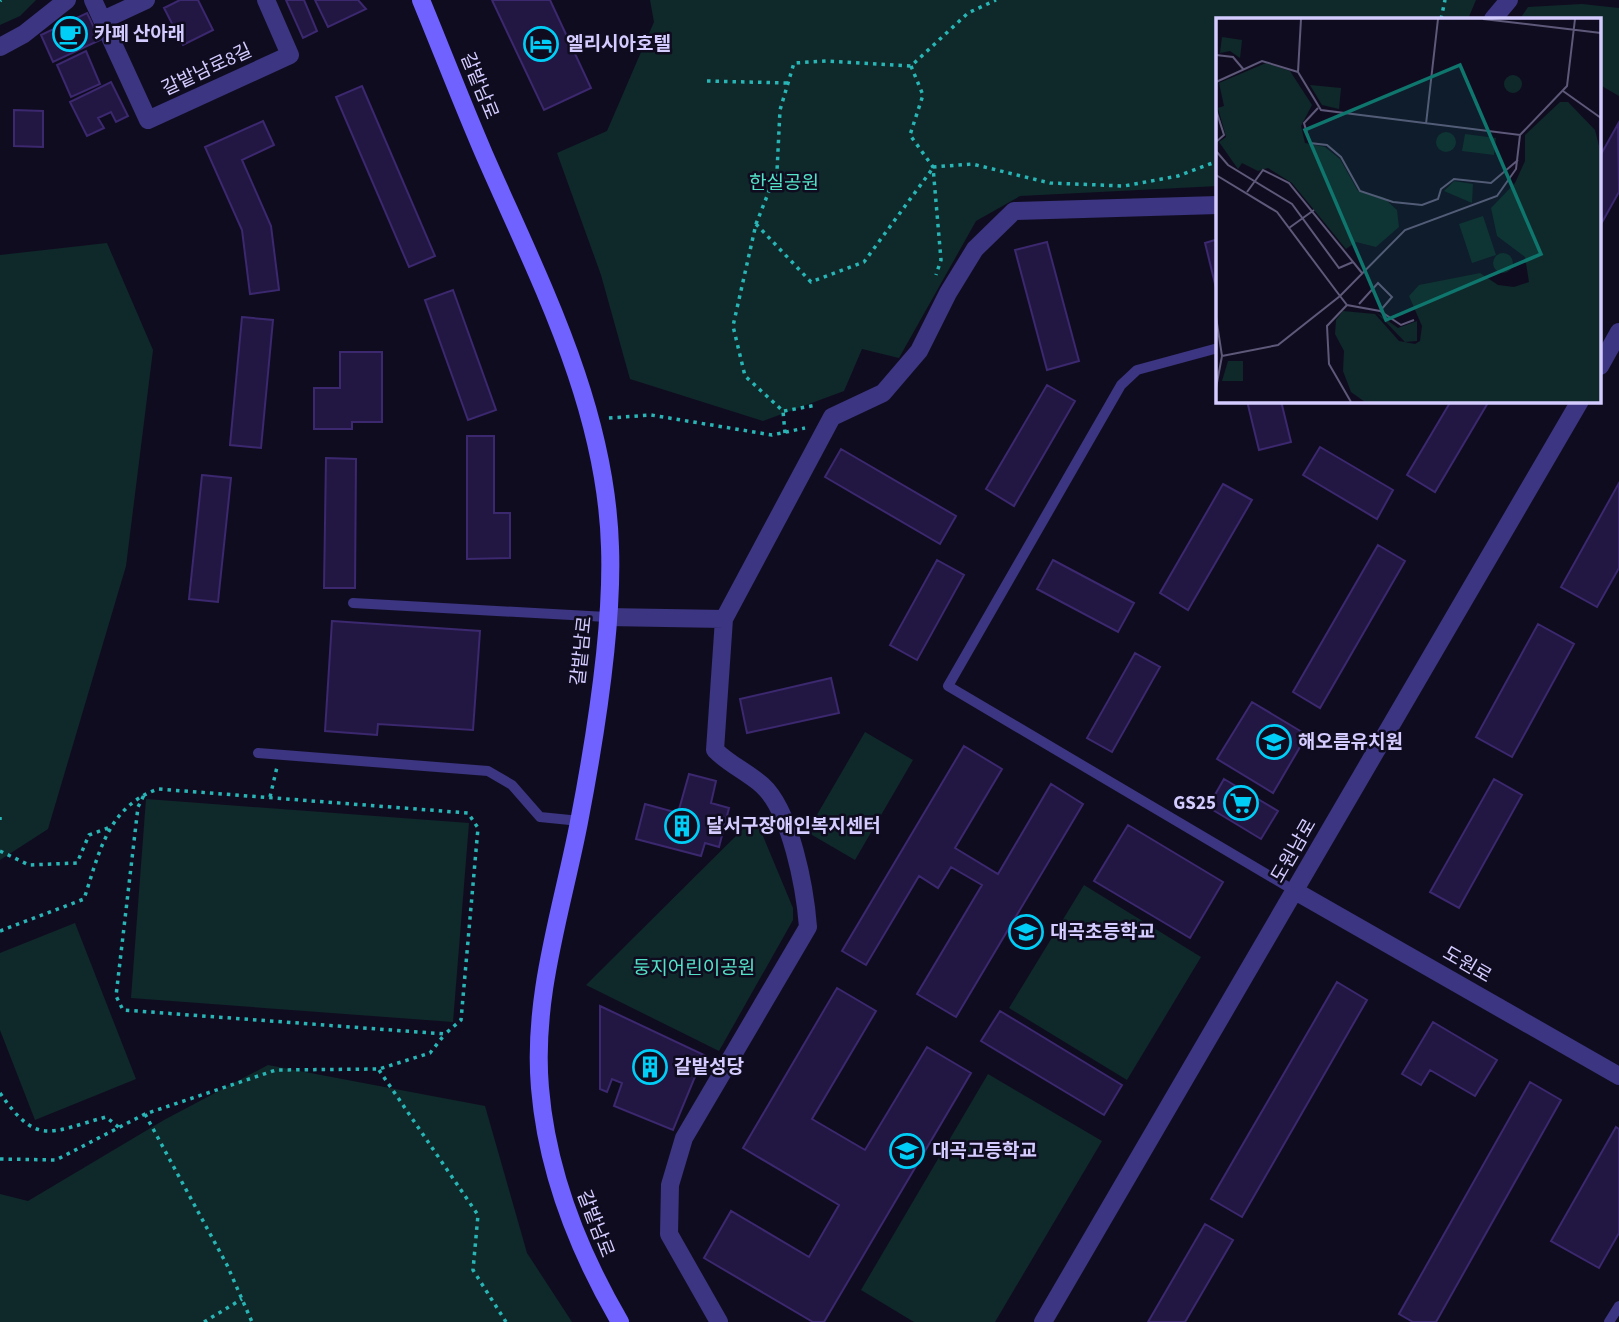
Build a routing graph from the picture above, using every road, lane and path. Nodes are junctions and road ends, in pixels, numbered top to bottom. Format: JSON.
{"nodes":[{"id":1,"x":67,"y":0,"type":"edge"},
{"id":2,"x":93,"y":0,"type":"edge"},
{"id":3,"x":146,"y":0,"type":"edge"},
{"id":4,"x":266,"y":0,"type":"edge"},
{"id":5,"x":421,"y":0,"type":"edge"},
{"id":6,"x":996,"y":0,"type":"edge"},
{"id":7,"x":1445,"y":0,"type":"edge"},
{"id":8,"x":1509,"y":0,"type":"edge"},
{"id":9,"x":1441,"y":18,"type":"edge"},
{"id":10,"x":1494,"y":18,"type":"edge"},
{"id":11,"x":103,"y":20,"type":"junction"},
{"id":12,"x":0,"y":47,"type":"edge"},
{"id":13,"x":911,"y":66,"type":"junction"},
{"id":14,"x":707,"y":81,"type":"dead end"},
{"id":15,"x":788,"y":83,"type":"junction"},
{"id":16,"x":1216,"y":162,"type":"edge"},
{"id":17,"x":933,"y":167,"type":"junction"},
{"id":18,"x":1216,"y":205,"type":"edge"},
{"id":19,"x":756,"y":223,"type":"junction"},
{"id":20,"x":934,"y":282,"type":"dead end"},
{"id":21,"x":1619,"y":332,"type":"edge"},
{"id":22,"x":1216,"y":349,"type":"edge"},
{"id":23,"x":1602,"y":362,"type":"edge"},
{"id":24,"x":1579,"y":402,"type":"edge"},
{"id":25,"x":818,"y":405,"type":"dead end"},
{"id":26,"x":783,"y":411,"type":"junction"},
{"id":27,"x":593,"y":419,"type":"junction"},
{"id":28,"x":829,"y":423,"type":"junction"},
{"id":29,"x":785,"y":433,"type":"junction"},
{"id":30,"x":353,"y":603,"type":"dead end"},
{"id":31,"x":607,"y":617,"type":"junction"},
{"id":32,"x":724,"y":619,"type":"junction"},
{"id":33,"x":258,"y":753,"type":"dead end"},
{"id":34,"x":274,"y":780,"type":"dead end"},
{"id":35,"x":145,"y":793,"type":"junction"},
{"id":36,"x":269,"y":798,"type":"junction"},
{"id":37,"x":580,"y":821,"type":"junction"},
{"id":38,"x":108,"y":828,"type":"junction"},
{"id":39,"x":0,"y":851,"type":"edge"},
{"id":40,"x":1295,"y":891,"type":"junction"},
{"id":41,"x":0,"y":931,"type":"edge"},
{"id":42,"x":445,"y":1034,"type":"junction"},
{"id":43,"x":379,"y":1069,"type":"junction"},
{"id":44,"x":1619,"y":1076,"type":"edge"},
{"id":45,"x":0,"y":1093,"type":"edge"},
{"id":46,"x":145,"y":1114,"type":"junction"},
{"id":47,"x":121,"y":1129,"type":"junction"},
{"id":48,"x":0,"y":1159,"type":"edge"},
{"id":49,"x":242,"y":1299,"type":"junction"},
{"id":50,"x":1619,"y":1306,"type":"edge"},
{"id":51,"x":204,"y":1322,"type":"edge"},
{"id":52,"x":252,"y":1322,"type":"edge"},
{"id":53,"x":506,"y":1322,"type":"edge"},
{"id":54,"x":620,"y":1322,"type":"edge"},
{"id":55,"x":719,"y":1322,"type":"edge"},
{"id":56,"x":1044,"y":1322,"type":"edge"},
{"id":57,"x":1609,"y":1322,"type":"edge"}],
"edges":[{"from":1,"to":12,"type":"street"},
{"from":2,"to":11,"type":"street","name":"갈밭남로8길"},
{"from":3,"to":11,"type":"street"},
{"from":4,"to":11,"type":"street","name":"갈밭남로8길"},
{"from":5,"to":27,"type":"main road","name":"갈밭남로"},
{"from":6,"to":13,"type":"path"},
{"from":7,"to":9,"type":"path"},
{"from":8,"to":10,"type":"street"},
{"from":13,"to":15,"type":"path"},
{"from":13,"to":17,"type":"path"},
{"from":14,"to":15,"type":"path"},
{"from":15,"to":19,"type":"path"},
{"from":16,"to":17,"type":"path"},
{"from":17,"to":19,"type":"path"},
{"from":17,"to":20,"type":"path"},
{"from":18,"to":28,"type":"street"},
{"from":19,"to":26,"type":"path"},
{"from":21,"to":23,"type":"street"},
{"from":22,"to":40,"type":"lane"},
{"from":24,"to":40,"type":"street","name":"도원남로"},
{"from":25,"to":26,"type":"path"},
{"from":26,"to":29,"type":"path"},
{"from":27,"to":29,"type":"path"},
{"from":27,"to":31,"type":"main road","name":"갈밭남로"},
{"from":28,"to":29,"type":"path"},
{"from":28,"to":32,"type":"street"},
{"from":30,"to":31,"type":"lane"},
{"from":31,"to":32,"type":"street"},
{"from":31,"to":37,"type":"main road","name":"갈밭남로"},
{"from":32,"to":55,"type":"street"},
{"from":33,"to":37,"type":"lane"},
{"from":34,"to":36,"type":"path"},
{"from":35,"to":36,"type":"path"},
{"from":35,"to":38,"type":"path"},
{"from":35,"to":42,"type":"path"},
{"from":36,"to":42,"type":"path"},
{"from":37,"to":54,"type":"main road","name":"갈밭남로"},
{"from":38,"to":39,"type":"path"},
{"from":38,"to":41,"type":"path"},
{"from":40,"to":44,"type":"street","name":"도원로"},
{"from":40,"to":56,"type":"street","name":"도원남로"},
{"from":42,"to":43,"type":"path"},
{"from":43,"to":46,"type":"path"},
{"from":43,"to":53,"type":"path"},
{"from":45,"to":47,"type":"path"},
{"from":46,"to":47,"type":"path"},
{"from":46,"to":49,"type":"path"},
{"from":47,"to":48,"type":"path"},
{"from":49,"to":51,"type":"path"},
{"from":49,"to":52,"type":"path"},
{"from":50,"to":57,"type":"lane"}]}
